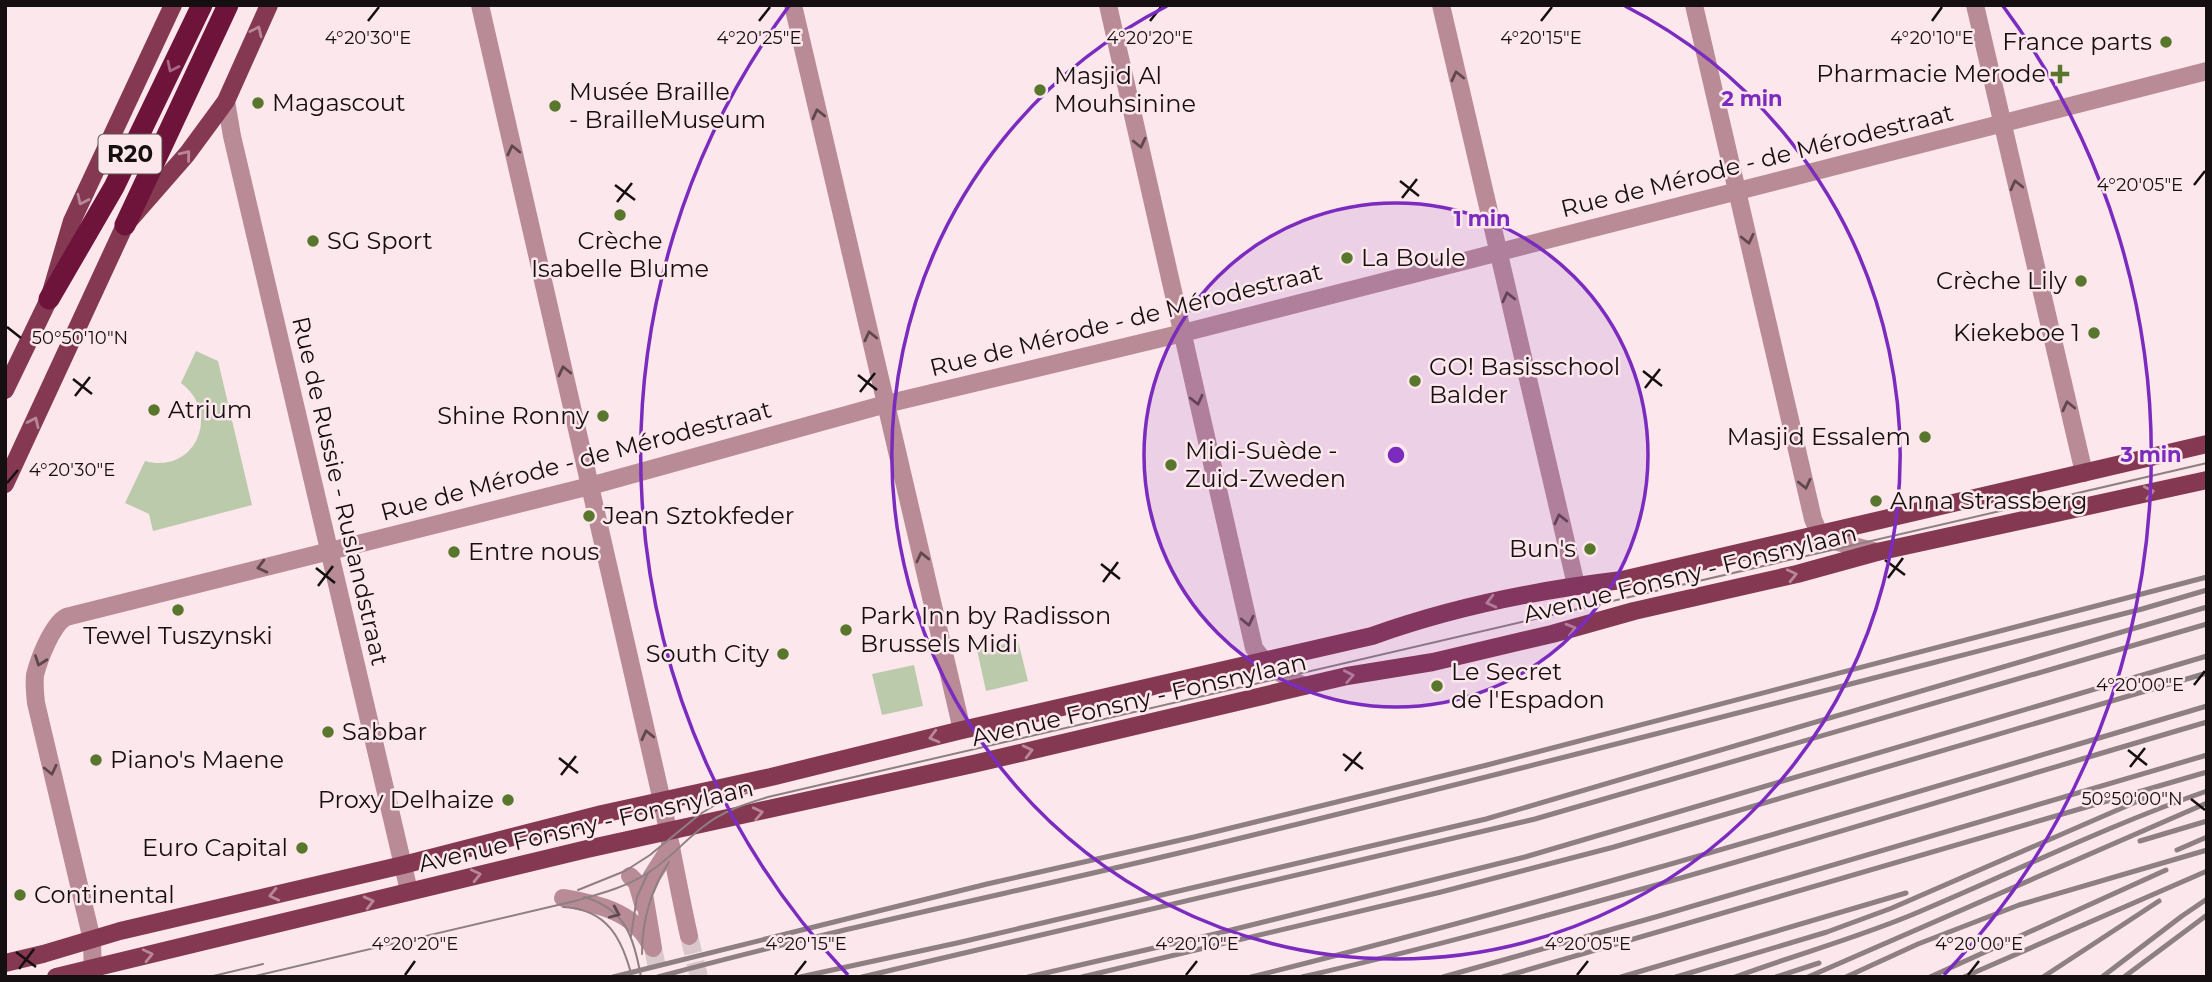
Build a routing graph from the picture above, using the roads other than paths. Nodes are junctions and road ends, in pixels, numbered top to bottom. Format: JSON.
{"nodes":[{"id":1,"x":173,"y":5,"type":"edge"},
{"id":2,"x":202,"y":5,"type":"edge"},
{"id":3,"x":228,"y":5,"type":"edge"},
{"id":4,"x":269,"y":5,"type":"edge"},
{"id":5,"x":480,"y":5,"type":"edge"},
{"id":6,"x":793,"y":5,"type":"edge"},
{"id":7,"x":1108,"y":5,"type":"edge"},
{"id":8,"x":1441,"y":5,"type":"edge"},
{"id":9,"x":1694,"y":5,"type":"edge"},
{"id":10,"x":1975,"y":5,"type":"edge"},
{"id":11,"x":2207,"y":71,"type":"edge"},
{"id":12,"x":226,"y":100,"type":"junction"},
{"id":13,"x":2002,"y":123,"type":"junction"},
{"id":14,"x":1737,"y":191,"type":"junction"},
{"id":15,"x":125,"y":225,"type":"junction"},
{"id":16,"x":1498,"y":253,"type":"junction"},
{"id":17,"x":49,"y":299,"type":"junction"},
{"id":18,"x":1183,"y":333,"type":"junction"},
{"id":19,"x":5,"y":390,"type":"edge"},
{"id":20,"x":886,"y":404,"type":"junction"},
{"id":21,"x":2207,"y":444,"type":"edge"},
{"id":22,"x":2084,"y":472,"type":"junction"},
{"id":23,"x":2207,"y":480,"type":"edge"},
{"id":24,"x":5,"y":484,"type":"edge"},
{"id":25,"x":590,"y":486,"type":"junction"},
{"id":26,"x":1819,"y":533,"type":"junction"},
{"id":27,"x":328,"y":551,"type":"junction"},
{"id":28,"x":1877,"y":552,"type":"junction"},
{"id":29,"x":1576,"y":585,"type":"junction"},
{"id":30,"x":1262,"y":660,"type":"junction"},
{"id":31,"x":1304,"y":686,"type":"junction"},
{"id":32,"x":962,"y":730,"type":"junction"},
{"id":33,"x":662,"y":801,"type":"junction"},
{"id":34,"x":669,"y":839,"type":"junction"},
{"id":35,"x":403,"y":865,"type":"junction"},
{"id":36,"x":630,"y":876,"type":"dead end"},
{"id":37,"x":409,"y":891,"type":"junction"},
{"id":38,"x":563,"y":898,"type":"dead end"},
{"id":39,"x":646,"y":913,"type":"junction"},
{"id":40,"x":689,"y":936,"type":"tunnel mouth"},
{"id":41,"x":5,"y":963,"type":"edge"},
{"id":42,"x":81,"y":966,"type":"edge"}],
"edges":[{"from":1,"to":17,"type":"main road","number":"R20","one_way":true},
{"from":2,"to":17,"type":"highway","number":"R20","one_way":true},
{"from":3,"to":15,"type":"highway","number":"R20"},
{"from":12,"to":4,"type":"main road","one_way":true},
{"from":25,"to":5,"type":"street","one_way":true},
{"from":20,"to":6,"type":"street","one_way":true},
{"from":7,"to":18,"type":"street","one_way":true},
{"from":16,"to":8,"type":"street","one_way":true},
{"from":9,"to":14,"type":"street"},
{"from":10,"to":13,"type":"street"},
{"from":11,"to":13,"type":"street","name":"Rue de Mérode - de Mérodestraat"},
{"from":15,"to":12,"type":"main road","one_way":true},
{"from":12,"to":27,"type":"street","name":"Rue de Russie - Ruslandstraat"},
{"from":13,"to":14,"type":"street","name":"Rue de Mérode - de Mérodestraat"},
{"from":22,"to":13,"type":"street","one_way":true},
{"from":14,"to":16,"type":"street","name":"Rue de Mérode - de Mérodestraat"},
{"from":14,"to":26,"type":"street","one_way":true},
{"from":24,"to":15,"type":"main road","number":"R20","one_way":true},
{"from":16,"to":18,"type":"street","name":"Rue de Mérode - de Mérodestraat"},
{"from":29,"to":16,"type":"street","one_way":true},
{"from":17,"to":19,"type":"main road","number":"R20"},
{"from":18,"to":20,"type":"street","name":"Rue de Mérode - de Mérodestraat"},
{"from":18,"to":30,"type":"street","one_way":true},
{"from":20,"to":25,"type":"street","name":"Rue de Mérode - de Mérodestraat"},
{"from":32,"to":20,"type":"street","one_way":true},
{"from":21,"to":22,"type":"main road","name":"Avenue Fonsny - Fonsnylaan"},
{"from":22,"to":26,"type":"main road","name":"Avenue Fonsny - Fonsnylaan"},
{"from":28,"to":23,"type":"main road","name":"Avenue Fonsny - Fonsnylaan","one_way":true},
{"from":25,"to":27,"type":"street","name":"Rue de Mérode - de Mérodestraat"},
{"from":33,"to":25,"type":"street","one_way":true},
{"from":26,"to":28,"type":"street"},
{"from":26,"to":29,"type":"main road","name":"Avenue Fonsny - Fonsnylaan"},
{"from":27,"to":35,"type":"street","name":"Rue de Russie - Ruslandstraat"},
{"from":27,"to":42,"type":"street","name":"Rue de Mérode - de Mérodestraat","one_way":true},
{"from":31,"to":28,"type":"main road","name":"Avenue Fonsny - Fonsnylaan","one_way":true},
{"from":29,"to":30,"type":"main road","name":"Avenue Fonsny - Fonsnylaan","one_way":true},
{"from":30,"to":31,"type":"street"},
{"from":30,"to":32,"type":"main road","name":"Avenue Fonsny - Fonsnylaan"},
{"from":34,"to":31,"type":"main road","name":"Avenue Fonsny - Fonsnylaan","one_way":true},
{"from":32,"to":33,"type":"main road","name":"Avenue Fonsny - Fonsnylaan","one_way":true},
{"from":33,"to":34,"type":"street"},
{"from":33,"to":35,"type":"main road","name":"Avenue Fonsny - Fonsnylaan"},
{"from":37,"to":34,"type":"main road","name":"Avenue Fonsny - Fonsnylaan","one_way":true},
{"from":34,"to":39,"type":"street"},
{"from":34,"to":40,"type":"street"},
{"from":35,"to":37,"type":"street","name":"Rue de Russie - Ruslandstraat"},
{"from":35,"to":42,"type":"main road","name":"Avenue Fonsny - Fonsnylaan","one_way":true},
{"from":36,"to":39,"type":"street"},
{"from":42,"to":37,"type":"main road","name":"Avenue Fonsny - Fonsnylaan","one_way":true},
{"from":38,"to":39,"type":"street","one_way":true},
{"from":41,"to":42,"type":"main road"}]}
